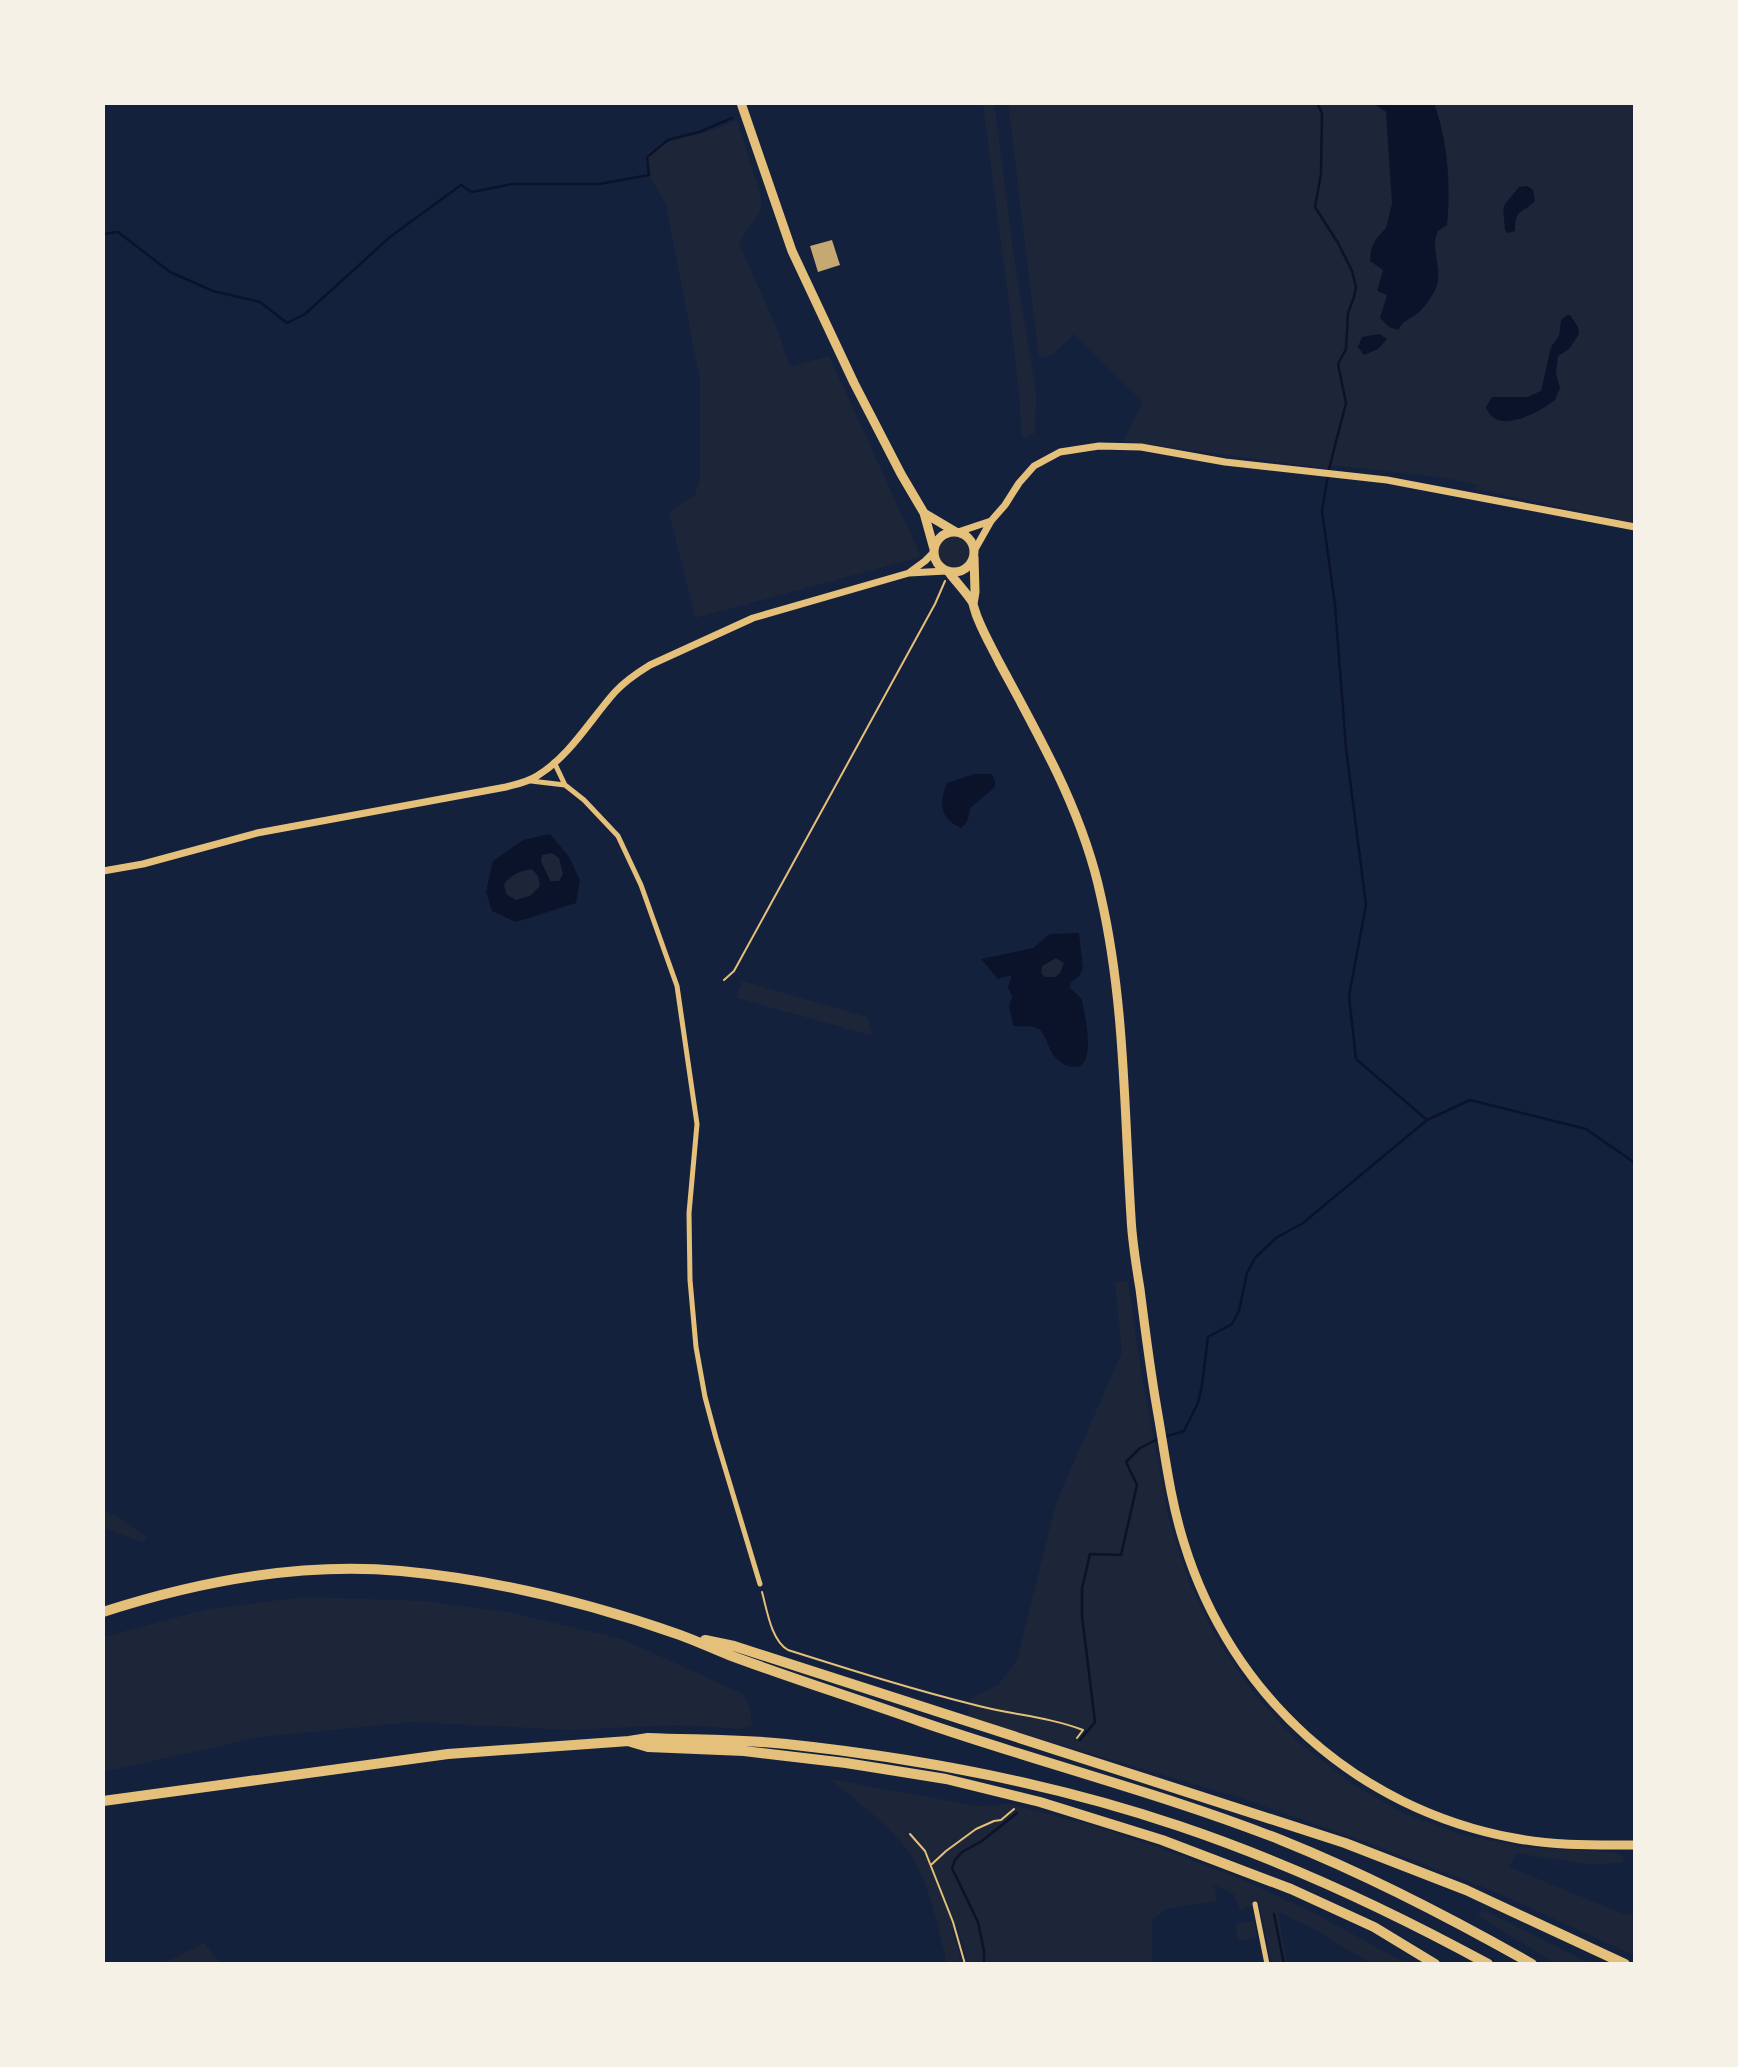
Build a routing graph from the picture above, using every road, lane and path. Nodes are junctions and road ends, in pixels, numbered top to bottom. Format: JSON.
{"nodes":[{"id":1,"x":741,"y":103,"type":"edge"},
{"id":2,"x":924,"y":513,"type":"junction"},
{"id":3,"x":991,"y":521,"type":"junction"},
{"id":4,"x":1635,"y":527,"type":"edge"},
{"id":5,"x":957,"y":532,"type":"junction"},
{"id":6,"x":934,"y":550,"type":"junction"},
{"id":7,"x":974,"y":553,"type":"junction"},
{"id":8,"x":947,"y":571,"type":"junction"},
{"id":9,"x":909,"y":573,"type":"junction"},
{"id":10,"x":950,"y":584,"type":"dead end"},
{"id":11,"x":973,"y":604,"type":"junction"},
{"id":12,"x":554,"y":762,"type":"junction"},
{"id":13,"x":528,"y":781,"type":"junction"},
{"id":14,"x":565,"y":785,"type":"junction"},
{"id":15,"x":103,"y":871,"type":"edge"},
{"id":16,"x":724,"y":980,"type":"dead end"},
{"id":17,"x":760,"y":1584,"type":"joint"},
{"id":18,"x":103,"y":1612,"type":"edge"},
{"id":19,"x":680,"y":1635,"type":"junction"},
{"id":20,"x":1076,"y":1738,"type":"dead end"},
{"id":21,"x":629,"y":1741,"type":"junction"},
{"id":22,"x":103,"y":1801,"type":"edge"},
{"id":23,"x":1014,"y":1810,"type":"dead end"},
{"id":24,"x":910,"y":1834,"type":"dead end"},
{"id":25,"x":1635,"y":1845,"type":"edge"},
{"id":26,"x":931,"y":1865,"type":"junction"},
{"id":27,"x":1255,"y":1904,"type":"dead end"},
{"id":28,"x":965,"y":1964,"type":"edge"},
{"id":29,"x":1267,"y":1964,"type":"edge"},
{"id":30,"x":1435,"y":1964,"type":"edge"},
{"id":31,"x":1488,"y":1964,"type":"edge"},
{"id":32,"x":1532,"y":1964,"type":"edge"},
{"id":33,"x":1625,"y":1964,"type":"edge"}],
"edges":[{"from":1,"to":2,"type":"main road"},
{"from":2,"to":5,"type":"main road"},
{"from":2,"to":6,"type":"main road"},
{"from":3,"to":4,"type":"street"},
{"from":3,"to":5,"type":"street"},
{"from":3,"to":7,"type":"street"},
{"from":5,"to":6,"type":"main road"},
{"from":5,"to":7,"type":"main road"},
{"from":6,"to":8,"type":"main road"},
{"from":6,"to":9,"type":"street"},
{"from":7,"to":8,"type":"main road"},
{"from":7,"to":11,"type":"main road"},
{"from":8,"to":9,"type":"street"},
{"from":8,"to":11,"type":"main road"},
{"from":9,"to":12,"type":"street"},
{"from":10,"to":16,"type":"path"},
{"from":11,"to":25,"type":"main road"},
{"from":12,"to":13,"type":"street"},
{"from":12,"to":14,"type":"street"},
{"from":13,"to":14,"type":"street"},
{"from":13,"to":15,"type":"street"},
{"from":14,"to":17,"type":"street"},
{"from":17,"to":20,"type":"path"},
{"from":18,"to":19,"type":"highway"},
{"from":19,"to":32,"type":"highway"},
{"from":19,"to":33,"type":"highway"},
{"from":21,"to":22,"type":"highway"},
{"from":21,"to":30,"type":"highway"},
{"from":21,"to":31,"type":"highway"},
{"from":23,"to":26,"type":"path"},
{"from":24,"to":26,"type":"path"},
{"from":26,"to":28,"type":"path"},
{"from":27,"to":29,"type":"street"}]}
